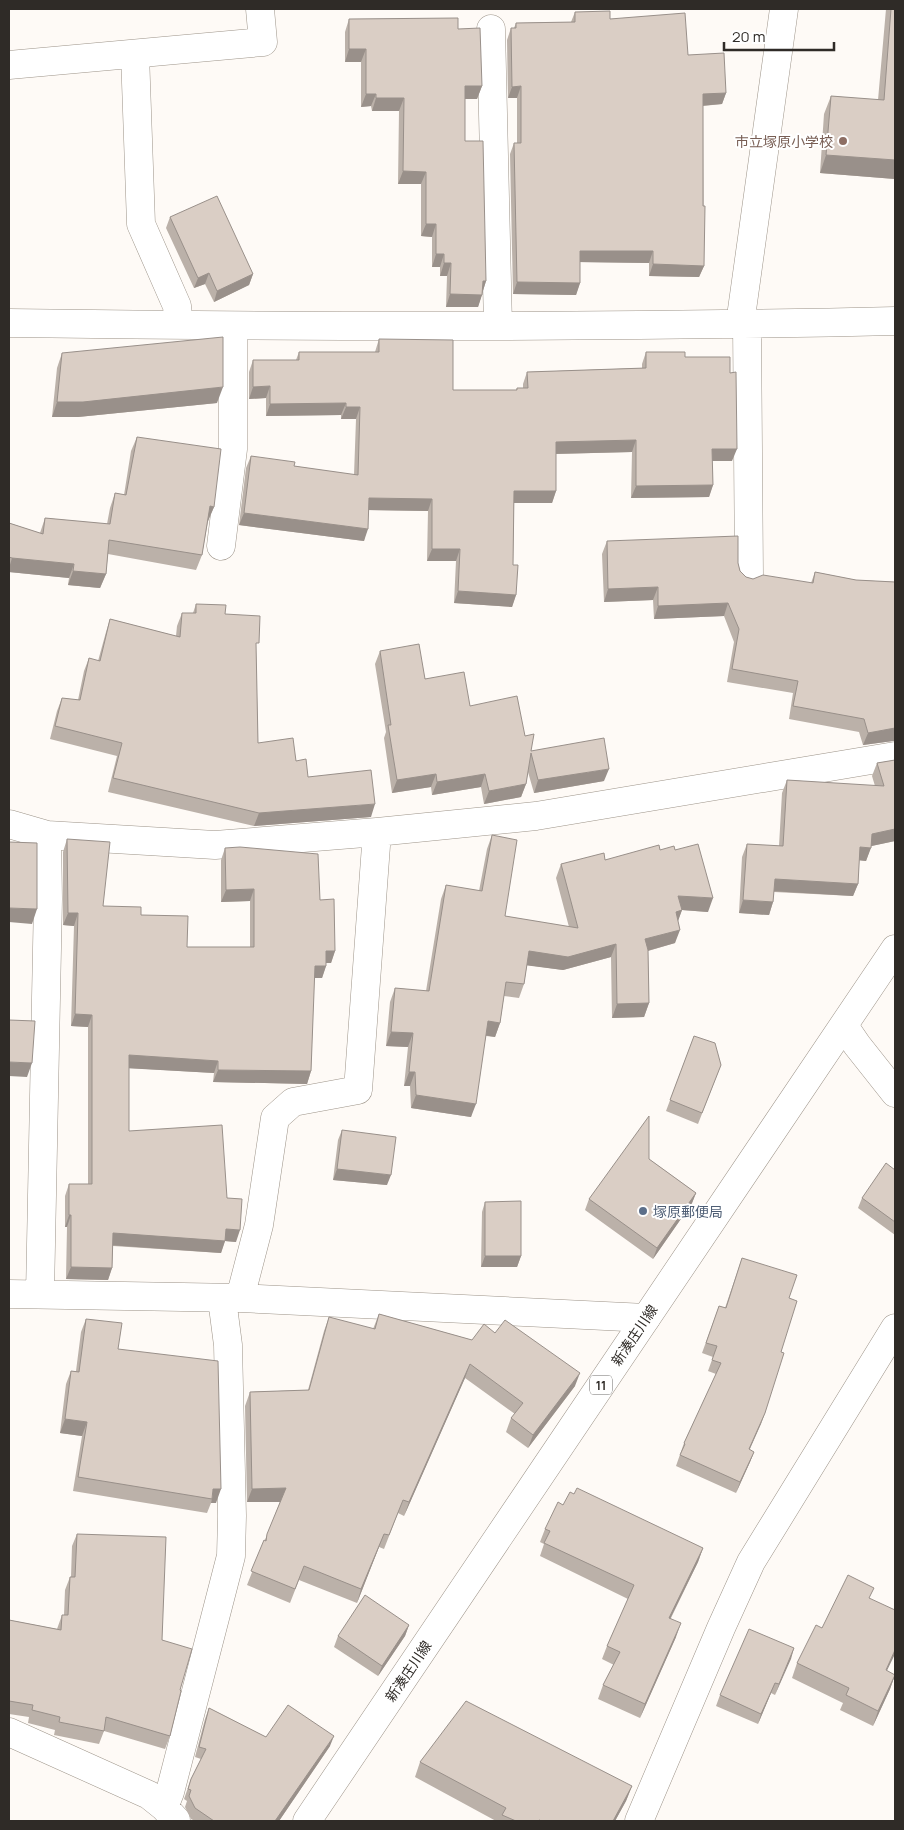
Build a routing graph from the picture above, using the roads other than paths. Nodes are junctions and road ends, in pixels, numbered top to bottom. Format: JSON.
{"nodes":[{"id":1,"x":260,"y":9,"type":"edge"},
{"id":2,"x":784,"y":9,"type":"edge"},
{"id":3,"x":491,"y":29,"type":"dead end"},
{"id":4,"x":135,"y":54,"type":"junction"},
{"id":5,"x":9,"y":65,"type":"edge"},
{"id":6,"x":895,"y":320,"type":"edge"},
{"id":7,"x":9,"y":323,"type":"edge"},
{"id":8,"x":743,"y":324,"type":"junction"},
{"id":9,"x":179,"y":326,"type":"junction"},
{"id":10,"x":233,"y":326,"type":"junction"},
{"id":11,"x":498,"y":326,"type":"junction"},
{"id":12,"x":221,"y":546,"type":"dead end"},
{"id":13,"x":749,"y":576,"type":"edge"},
{"id":14,"x":895,"y":756,"type":"edge"},
{"id":15,"x":9,"y":824,"type":"edge"},
{"id":16,"x":377,"y":832,"type":"junction"},
{"id":17,"x":47,"y":835,"type":"junction"},
{"id":18,"x":895,"y":949,"type":"edge"},
{"id":19,"x":844,"y":1026,"type":"junction"},
{"id":20,"x":895,"y":1093,"type":"edge"},
{"id":21,"x":9,"y":1294,"type":"edge"},
{"id":22,"x":40,"y":1294,"type":"junction"},
{"id":23,"x":231,"y":1299,"type":"junction"},
{"id":24,"x":646,"y":1318,"type":"junction"},
{"id":25,"x":895,"y":1328,"type":"edge"},
{"id":26,"x":9,"y":1732,"type":"edge"},
{"id":27,"x":171,"y":1814,"type":"edge"},
{"id":28,"x":307,"y":1821,"type":"edge"},
{"id":29,"x":639,"y":1821,"type":"edge"}],
"edges":[{"from":1,"to":4,"type":"street"},
{"from":2,"to":8,"type":"street"},
{"from":3,"to":11,"type":"street"},
{"from":4,"to":5,"type":"street"},
{"from":4,"to":9,"type":"street"},
{"from":6,"to":8,"type":"street"},
{"from":7,"to":9,"type":"street"},
{"from":8,"to":11,"type":"street"},
{"from":8,"to":13,"type":"street"},
{"from":9,"to":10,"type":"street"},
{"from":10,"to":11,"type":"street"},
{"from":10,"to":12,"type":"street"},
{"from":14,"to":16,"type":"street"},
{"from":15,"to":17,"type":"street"},
{"from":16,"to":17,"type":"street"},
{"from":16,"to":23,"type":"street"},
{"from":17,"to":22,"type":"street"},
{"from":18,"to":19,"type":"street","name":"新湊庄川線","number":"11"},
{"from":19,"to":20,"type":"street"},
{"from":19,"to":24,"type":"street","name":"新湊庄川線","number":"11"},
{"from":21,"to":22,"type":"street"},
{"from":22,"to":23,"type":"street"},
{"from":23,"to":24,"type":"street"},
{"from":23,"to":27,"type":"street"},
{"from":24,"to":28,"type":"street","name":"新湊庄川線","number":"11"},
{"from":25,"to":29,"type":"street"},
{"from":26,"to":27,"type":"street"}]}
